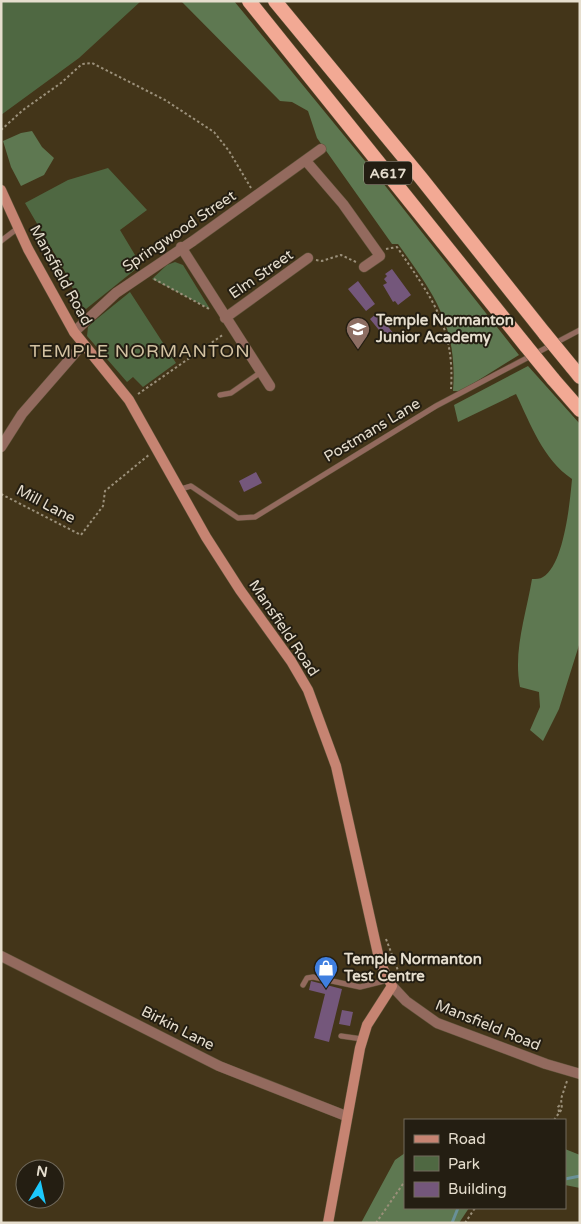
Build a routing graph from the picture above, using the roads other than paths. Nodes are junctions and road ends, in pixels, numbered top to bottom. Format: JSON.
{"nodes":[{"id":1,"x":249,"y":1,"type":"edge"},
{"id":2,"x":275,"y":1,"type":"edge"},
{"id":3,"x":321,"y":149,"type":"dead end"},
{"id":4,"x":306,"y":161,"type":"junction"},
{"id":5,"x":1,"y":190,"type":"edge"},
{"id":6,"x":18,"y":228,"type":"junction"},
{"id":7,"x":1,"y":241,"type":"edge"},
{"id":8,"x":180,"y":247,"type":"junction"},
{"id":9,"x":308,"y":258,"type":"road end"},
{"id":10,"x":364,"y":267,"type":"road end"},
{"id":11,"x":225,"y":318,"type":"junction"},
{"id":12,"x":580,"y":330,"type":"edge"},
{"id":13,"x":74,"y":332,"type":"junction"},
{"id":14,"x":83,"y":344,"type":"junction"},
{"id":15,"x":261,"y":372,"type":"junction"},
{"id":16,"x":576,"y":372,"type":"edge"},
{"id":17,"x":270,"y":386,"type":"dead end"},
{"id":18,"x":220,"y":395,"type":"dead end"},
{"id":19,"x":580,"y":410,"type":"edge"},
{"id":20,"x":1,"y":447,"type":"edge"},
{"id":21,"x":181,"y":489,"type":"junction"},
{"id":22,"x":1,"y":956,"type":"edge"},
{"id":23,"x":390,"y":983,"type":"junction"},
{"id":24,"x":303,"y":985,"type":"dead end"},
{"id":25,"x":341,"y":1036,"type":"dead end"},
{"id":26,"x":363,"y":1039,"type":"junction"},
{"id":27,"x":575,"y":1072,"type":"edge"},
{"id":28,"x":346,"y":1116,"type":"junction"},
{"id":29,"x":328,"y":1223,"type":"edge"}],
"edges":[{"from":1,"to":19,"type":"highway","number":"A617","bridge":true},
{"from":2,"to":16,"type":"highway","number":"A617","bridge":true},
{"from":3,"to":4,"type":"street","name":"Springwood Street"},
{"from":4,"to":8,"type":"street","name":"Springwood Street"},
{"from":4,"to":10,"type":"street"},
{"from":5,"to":6,"type":"main road","name":"Mansfield Road"},
{"from":6,"to":7,"type":"lane"},
{"from":6,"to":13,"type":"main road","name":"Mansfield Road"},
{"from":8,"to":11,"type":"street","name":"Elm Street"},
{"from":8,"to":13,"type":"street","name":"Springwood Street"},
{"from":9,"to":11,"type":"street","name":"Elm Street"},
{"from":11,"to":15,"type":"street"},
{"from":12,"to":21,"type":"lane","name":"Postmans Lane"},
{"from":13,"to":14,"type":"main road","name":"Mansfield Road"},
{"from":14,"to":20,"type":"street"},
{"from":14,"to":21,"type":"main road","name":"Mansfield Road"},
{"from":15,"to":17,"type":"street"},
{"from":15,"to":18,"type":"lane"},
{"from":21,"to":23,"type":"main road","name":"Mansfield Road"},
{"from":22,"to":28,"type":"street","name":"Birkin Lane"},
{"from":23,"to":24,"type":"lane"},
{"from":23,"to":26,"type":"main road"},
{"from":23,"to":27,"type":"street","name":"Mansfield Road"},
{"from":25,"to":26,"type":"lane"},
{"from":26,"to":28,"type":"main road"},
{"from":28,"to":29,"type":"main road"}]}
